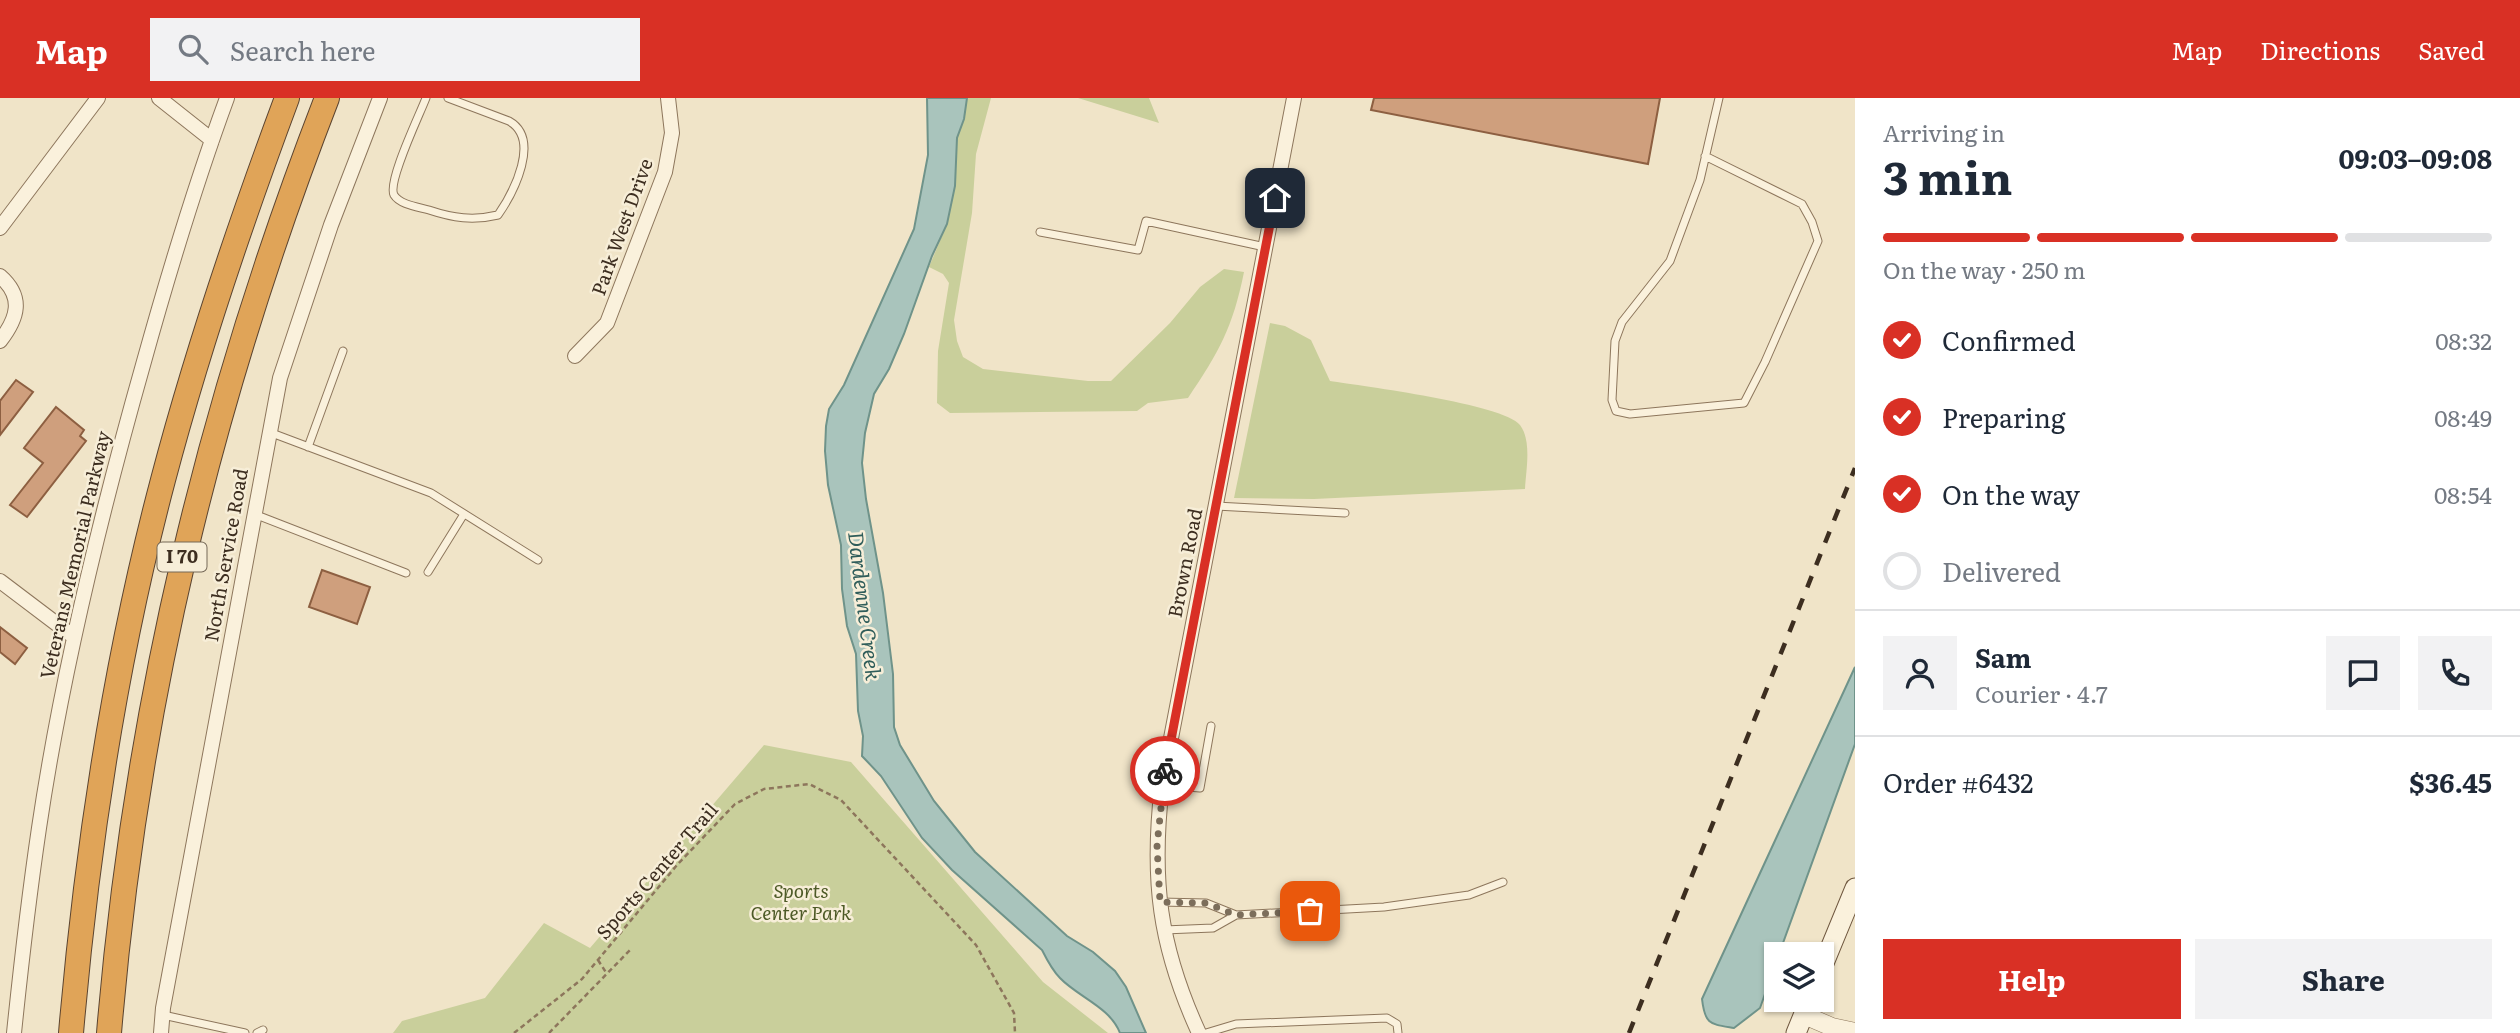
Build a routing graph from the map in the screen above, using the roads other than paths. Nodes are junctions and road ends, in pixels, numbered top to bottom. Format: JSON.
{"nodes":[{"id":1,"x":99,"y":98,"type":"edge"},
{"id":2,"x":159,"y":98,"type":"edge"},
{"id":3,"x":228,"y":98,"type":"edge"},
{"id":4,"x":286,"y":98,"type":"edge"},
{"id":5,"x":327,"y":98,"type":"edge"},
{"id":6,"x":380,"y":98,"type":"edge"},
{"id":7,"x":426,"y":98,"type":"edge"},
{"id":8,"x":448,"y":98,"type":"edge"},
{"id":9,"x":668,"y":98,"type":"edge"},
{"id":10,"x":1294,"y":98,"type":"edge"},
{"id":11,"x":1719,"y":98,"type":"edge"},
{"id":12,"x":212,"y":140,"type":"junction"},
{"id":13,"x":1706,"y":156,"type":"junction"},
{"id":14,"x":0,"y":228,"type":"edge"},
{"id":15,"x":1040,"y":232,"type":"dead end"},
{"id":16,"x":1266,"y":247,"type":"junction"},
{"id":17,"x":0,"y":276,"type":"edge"},
{"id":18,"x":0,"y":341,"type":"edge"},
{"id":19,"x":343,"y":351,"type":"dead end"},
{"id":20,"x":575,"y":356,"type":"dead end"},
{"id":21,"x":269,"y":432,"type":"junction"},
{"id":22,"x":308,"y":447,"type":"junction"},
{"id":23,"x":1216,"y":506,"type":"junction"},
{"id":24,"x":1345,"y":513,"type":"dead end"},
{"id":25,"x":253,"y":514,"type":"junction"},
{"id":26,"x":464,"y":514,"type":"junction"},
{"id":27,"x":538,"y":560,"type":"dead end"},
{"id":28,"x":428,"y":572,"type":"dead end"},
{"id":29,"x":406,"y":573,"type":"dead end"},
{"id":30,"x":0,"y":582,"type":"edge"},
{"id":31,"x":74,"y":637,"type":"junction"},
{"id":32,"x":1212,"y":726,"type":"dead end"},
{"id":33,"x":1162,"y":785,"type":"junction"},
{"id":34,"x":1503,"y":882,"type":"dead end"},
{"id":35,"x":1855,"y":888,"type":"edge"},
{"id":36,"x":1160,"y":902,"type":"junction"},
{"id":37,"x":1236,"y":915,"type":"junction"},
{"id":38,"x":1164,"y":930,"type":"junction"},
{"id":39,"x":1833,"y":942,"type":"edge"},
{"id":40,"x":162,"y":1014,"type":"junction"},
{"id":41,"x":1803,"y":1016,"type":"edge"},
{"id":42,"x":1236,"y":1024,"type":"junction"},
{"id":43,"x":1855,"y":1032,"type":"edge"},
{"id":44,"x":14,"y":1033,"type":"edge"},
{"id":45,"x":71,"y":1033,"type":"edge"},
{"id":46,"x":108,"y":1033,"type":"edge"},
{"id":47,"x":161,"y":1033,"type":"edge"},
{"id":48,"x":245,"y":1033,"type":"edge"},
{"id":49,"x":1199,"y":1033,"type":"edge"},
{"id":50,"x":1206,"y":1033,"type":"edge"},
{"id":51,"x":1239,"y":1033,"type":"edge"},
{"id":52,"x":1398,"y":1033,"type":"edge"}],
"edges":[{"from":1,"to":14,"type":"street"},
{"from":2,"to":12,"type":"street"},
{"from":3,"to":12,"type":"street","name":"Veterans Memorial Parkway"},
{"from":4,"to":45,"type":"highway","number":"I 70"},
{"from":5,"to":46,"type":"highway","number":"I 70"},
{"from":6,"to":21,"type":"street","name":"North Service Road"},
{"from":7,"to":8,"type":"lane"},
{"from":9,"to":20,"type":"street","name":"Park West Drive"},
{"from":10,"to":16,"type":"street","name":"Brown Road"},
{"from":11,"to":13,"type":"lane"},
{"from":12,"to":31,"type":"street","name":"Veterans Memorial Parkway"},
{"from":13,"to":13,"type":"lane"},
{"from":15,"to":16,"type":"lane"},
{"from":16,"to":23,"type":"street","name":"Brown Road"},
{"from":17,"to":18,"type":"street"},
{"from":19,"to":22,"type":"lane"},
{"from":21,"to":22,"type":"lane"},
{"from":21,"to":25,"type":"street","name":"North Service Road"},
{"from":22,"to":26,"type":"lane"},
{"from":23,"to":24,"type":"lane"},
{"from":23,"to":33,"type":"street","name":"Brown Road"},
{"from":25,"to":29,"type":"lane"},
{"from":25,"to":40,"type":"street","name":"North Service Road"},
{"from":26,"to":27,"type":"lane"},
{"from":26,"to":28,"type":"lane"},
{"from":30,"to":31,"type":"street"},
{"from":31,"to":44,"type":"street","name":"Veterans Memorial Parkway"},
{"from":32,"to":33,"type":"lane"},
{"from":33,"to":36,"type":"street","name":"Brown Road"},
{"from":34,"to":37,"type":"lane"},
{"from":35,"to":39,"type":"main road"},
{"from":36,"to":37,"type":"lane"},
{"from":36,"to":38,"type":"street","name":"Brown Road"},
{"from":37,"to":38,"type":"lane"},
{"from":38,"to":49,"type":"street","name":"Brown Road"},
{"from":40,"to":47,"type":"street","name":"North Service Road"},
{"from":40,"to":48,"type":"lane"},
{"from":41,"to":43,"type":"street"},
{"from":42,"to":50,"type":"lane"},
{"from":42,"to":51,"type":"lane"},
{"from":42,"to":52,"type":"lane"}]}
